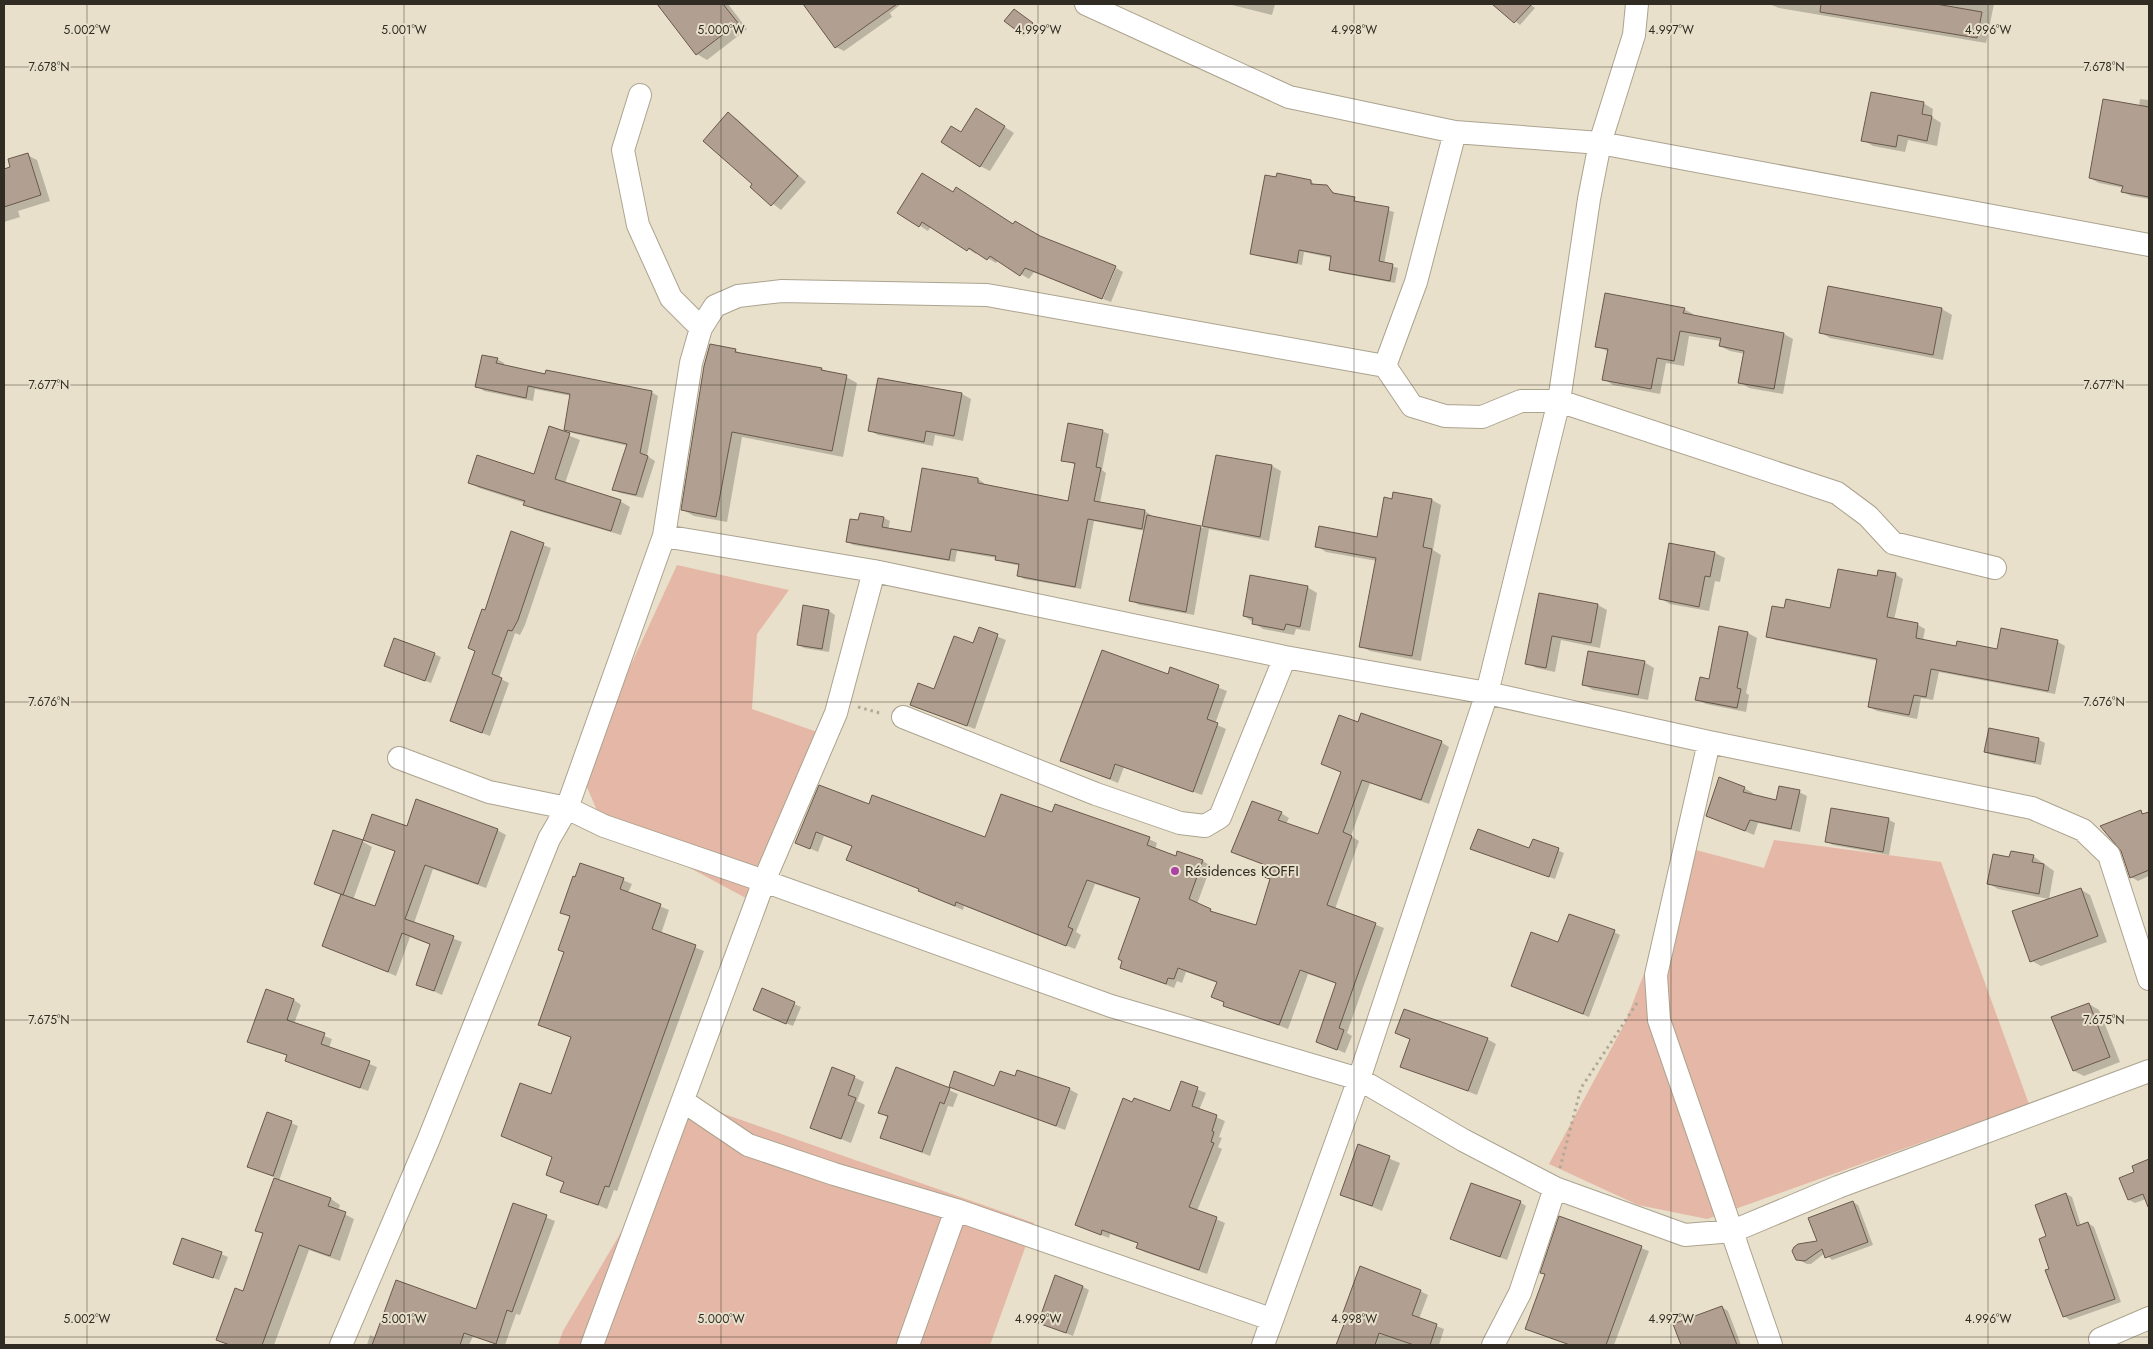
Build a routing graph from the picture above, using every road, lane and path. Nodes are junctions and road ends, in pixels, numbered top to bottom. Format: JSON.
{"nodes":[{"id":1,"x":1086,"y":4,"type":"edge"},
{"id":2,"x":1637,"y":4,"type":"edge"},
{"id":3,"x":640,"y":95,"type":"dead end"},
{"id":4,"x":1456,"y":132,"type":"junction"},
{"id":5,"x":1600,"y":143,"type":"junction"},
{"id":6,"x":2149,"y":245,"type":"edge"},
{"id":7,"x":701,"y":328,"type":"junction"},
{"id":8,"x":1385,"y":366,"type":"junction"},
{"id":9,"x":1559,"y":401,"type":"junction"},
{"id":10,"x":664,"y":536,"type":"junction"},
{"id":11,"x":1995,"y":568,"type":"dead end"},
{"id":12,"x":874,"y":571,"type":"junction"},
{"id":13,"x":1285,"y":657,"type":"junction"},
{"id":14,"x":1486,"y":693,"type":"junction"},
{"id":15,"x":839,"y":700,"type":"junction"},
{"id":16,"x":903,"y":717,"type":"joint"},
{"id":17,"x":1709,"y":742,"type":"junction"},
{"id":18,"x":399,"y":758,"type":"dead end"},
{"id":19,"x":567,"y":808,"type":"junction"},
{"id":20,"x":764,"y":881,"type":"junction"},
{"id":21,"x":1656,"y":975,"type":"junction"},
{"id":22,"x":2149,"y":978,"type":"edge"},
{"id":23,"x":2149,"y":1071,"type":"edge"},
{"id":24,"x":1358,"y":1079,"type":"junction"},
{"id":25,"x":683,"y":1101,"type":"junction"},
{"id":26,"x":1555,"y":1188,"type":"junction"},
{"id":27,"x":956,"y":1210,"type":"junction"},
{"id":28,"x":1733,"y":1231,"type":"junction"},
{"id":29,"x":2149,"y":1318,"type":"edge"},
{"id":30,"x":1271,"y":1319,"type":"junction"},
{"id":31,"x":2100,"y":1340,"type":"dead end"},
{"id":32,"x":341,"y":1345,"type":"edge"},
{"id":33,"x":592,"y":1345,"type":"edge"},
{"id":34,"x":908,"y":1345,"type":"edge"},
{"id":35,"x":1263,"y":1345,"type":"edge"},
{"id":36,"x":1494,"y":1345,"type":"edge"},
{"id":37,"x":1771,"y":1345,"type":"edge"}],
"edges":[{"from":1,"to":4,"type":"street"},
{"from":2,"to":5,"type":"street"},
{"from":3,"to":7,"type":"street"},
{"from":4,"to":5,"type":"street"},
{"from":4,"to":8,"type":"street"},
{"from":5,"to":6,"type":"street"},
{"from":5,"to":9,"type":"street"},
{"from":7,"to":8,"type":"street"},
{"from":7,"to":10,"type":"street"},
{"from":8,"to":9,"type":"street"},
{"from":9,"to":11,"type":"street"},
{"from":9,"to":14,"type":"street"},
{"from":10,"to":12,"type":"street"},
{"from":10,"to":19,"type":"street"},
{"from":12,"to":13,"type":"street"},
{"from":12,"to":15,"type":"street"},
{"from":13,"to":14,"type":"street"},
{"from":13,"to":16,"type":"street"},
{"from":14,"to":17,"type":"street"},
{"from":14,"to":24,"type":"street"},
{"from":15,"to":16,"type":"path"},
{"from":15,"to":20,"type":"street"},
{"from":17,"to":21,"type":"street"},
{"from":17,"to":22,"type":"street"},
{"from":18,"to":19,"type":"street"},
{"from":19,"to":20,"type":"street"},
{"from":19,"to":32,"type":"street"},
{"from":20,"to":24,"type":"street"},
{"from":20,"to":25,"type":"street"},
{"from":21,"to":26,"type":"path"},
{"from":21,"to":28,"type":"street"},
{"from":23,"to":28,"type":"street"},
{"from":24,"to":26,"type":"street"},
{"from":24,"to":30,"type":"street"},
{"from":25,"to":27,"type":"street"},
{"from":25,"to":33,"type":"street"},
{"from":26,"to":28,"type":"street"},
{"from":26,"to":36,"type":"street"},
{"from":27,"to":30,"type":"street"},
{"from":27,"to":34,"type":"street"},
{"from":28,"to":37,"type":"street"},
{"from":29,"to":31,"type":"street"},
{"from":30,"to":35,"type":"street"}]}
